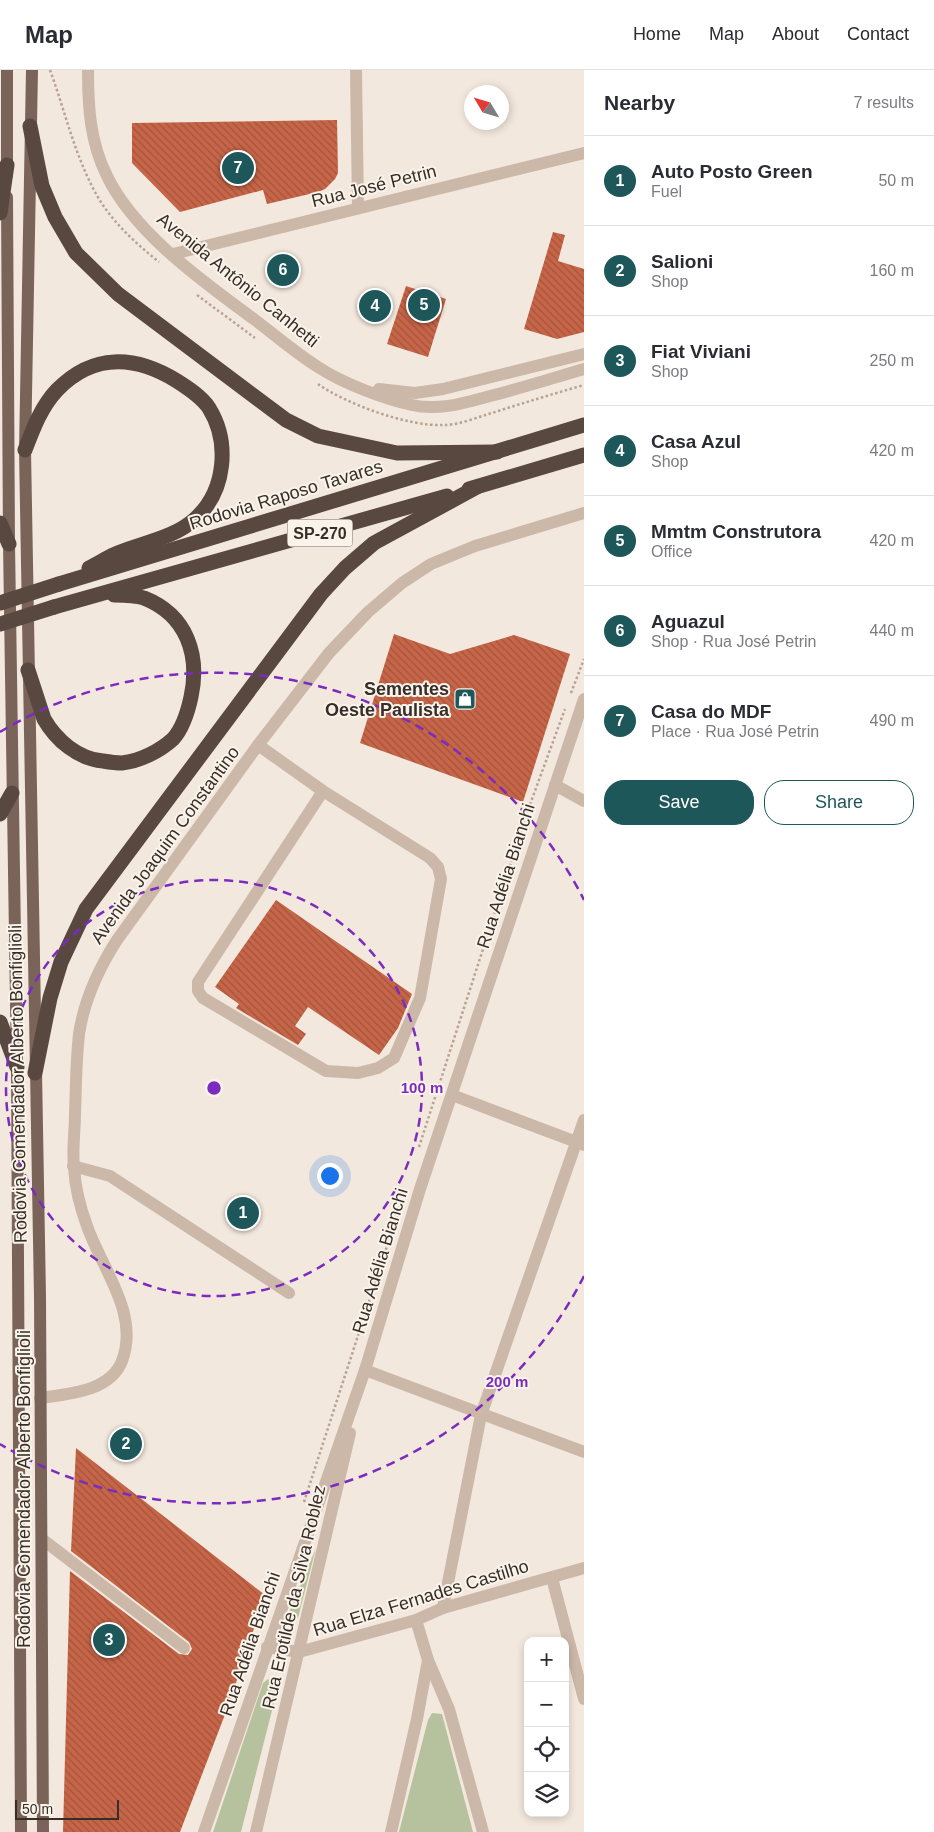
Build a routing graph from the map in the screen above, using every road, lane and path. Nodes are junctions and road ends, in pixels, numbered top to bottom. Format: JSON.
{"nodes":[{"id":1,"x":32,"y":70,"type":"edge"},
{"id":2,"x":50,"y":70,"type":"edge"},
{"id":3,"x":88,"y":70,"type":"edge"},
{"id":4,"x":356,"y":70,"type":"edge"},
{"id":5,"x":7,"y":74,"type":"edge"},
{"id":6,"x":30,"y":126,"type":"junction"},
{"id":7,"x":584,"y":153,"type":"edge"},
{"id":8,"x":7,"y":165,"type":"junction"},
{"id":9,"x":358,"y":208,"type":"junction"},
{"id":10,"x":0,"y":213,"type":"edge"},
{"id":11,"x":173,"y":254,"type":"junction"},
{"id":12,"x":163,"y":266,"type":"dead end"},
{"id":13,"x":192,"y":290,"type":"dead end"},
{"id":14,"x":260,"y":342,"type":"dead end"},
{"id":15,"x":584,"y":354,"type":"edge"},
{"id":16,"x":584,"y":369,"type":"edge"},
{"id":17,"x":315,"y":381,"type":"dead end"},
{"id":18,"x":584,"y":385,"type":"edge"},
{"id":19,"x":355,"y":386,"type":"junction"},
{"id":20,"x":584,"y":425,"type":"edge"},
{"id":21,"x":25,"y":450,"type":"junction"},
{"id":22,"x":497,"y":452,"type":"junction"},
{"id":23,"x":584,"y":455,"type":"edge"},
{"id":24,"x":477,"y":487,"type":"junction"},
{"id":25,"x":584,"y":512,"type":"edge"},
{"id":26,"x":0,"y":523,"type":"edge"},
{"id":27,"x":9,"y":544,"type":"junction"},
{"id":28,"x":59,"y":584,"type":"junction"},
{"id":29,"x":102,"y":594,"type":"junction"},
{"id":30,"x":0,"y":603,"type":"edge"},
{"id":31,"x":0,"y":624,"type":"edge"},
{"id":32,"x":584,"y":659,"type":"edge"},
{"id":33,"x":28,"y":670,"type":"junction"},
{"id":34,"x":571,"y":694,"type":"dead end"},
{"id":35,"x":584,"y":699,"type":"edge"},
{"id":36,"x":568,"y":703,"type":"dead end"},
{"id":37,"x":581,"y":716,"type":"edge"},
{"id":38,"x":258,"y":745,"type":"junction"},
{"id":39,"x":555,"y":785,"type":"junction"},
{"id":40,"x":323,"y":791,"type":"junction"},
{"id":41,"x":12,"y":793,"type":"junction"},
{"id":42,"x":584,"y":801,"type":"edge"},
{"id":43,"x":0,"y":814,"type":"edge"},
{"id":44,"x":0,"y":1022,"type":"edge"},
{"id":45,"x":17,"y":1068,"type":"junction"},
{"id":46,"x":35,"y":1073,"type":"junction"},
{"id":47,"x":452,"y":1095,"type":"junction"},
{"id":48,"x":584,"y":1120,"type":"edge"},
{"id":49,"x":580,"y":1144,"type":"edge"},
{"id":50,"x":417,"y":1152,"type":"dead end"},
{"id":51,"x":73,"y":1166,"type":"junction"},
{"id":52,"x":402,"y":1199,"type":"dead end"},
{"id":53,"x":289,"y":1293,"type":"dead end"},
{"id":54,"x":365,"y":1370,"type":"junction"},
{"id":55,"x":40,"y":1398,"type":"junction"},
{"id":56,"x":481,"y":1415,"type":"junction"},
{"id":57,"x":584,"y":1452,"type":"edge"},
{"id":58,"x":303,"y":1503,"type":"dead end"},
{"id":59,"x":42,"y":1539,"type":"junction"},
{"id":60,"x":584,"y":1568,"type":"edge"},
{"id":61,"x":552,"y":1578,"type":"junction"},
{"id":62,"x":443,"y":1608,"type":"junction"},
{"id":63,"x":416,"y":1620,"type":"junction"},
{"id":64,"x":267,"y":1647,"type":"junction"},
{"id":65,"x":184,"y":1648,"type":"dead end"},
{"id":66,"x":299,"y":1652,"type":"junction"},
{"id":67,"x":428,"y":1660,"type":"junction"},
{"id":68,"x":584,"y":1699,"type":"edge"},
{"id":69,"x":21,"y":1832,"type":"edge"},
{"id":70,"x":44,"y":1832,"type":"edge"},
{"id":71,"x":204,"y":1832,"type":"edge"},
{"id":72,"x":256,"y":1832,"type":"edge"},
{"id":73,"x":391,"y":1832,"type":"edge"},
{"id":74,"x":483,"y":1832,"type":"edge"}],
"edges":[{"from":1,"to":6,"type":"main road","name":"Rodovia Comendador Alberto Bonfiglioli"},
{"from":2,"to":12,"type":"path"},
{"from":3,"to":11,"type":"street","name":"Avenida Antônio Canhetti"},
{"from":4,"to":9,"type":"street"},
{"from":5,"to":8,"type":"main road","name":"Rodovia Comendador Alberto Bonfiglioli"},
{"from":6,"to":21,"type":"main road","name":"Rodovia Comendador Alberto Bonfiglioli"},
{"from":6,"to":22,"type":"highway"},
{"from":7,"to":9,"type":"street","name":"Rua José Petrin"},
{"from":8,"to":10,"type":"highway"},
{"from":8,"to":27,"type":"main road","name":"Rodovia Comendador Alberto Bonfiglioli"},
{"from":9,"to":11,"type":"street","name":"Rua José Petrin"},
{"from":11,"to":19,"type":"street","name":"Avenida Antônio Canhetti"},
{"from":13,"to":14,"type":"path"},
{"from":15,"to":19,"type":"street","name":"Avenida Antônio Canhetti"},
{"from":16,"to":19,"type":"street","name":"Avenida Antônio Canhetti"},
{"from":17,"to":18,"type":"path"},
{"from":20,"to":22,"type":"highway","name":"Rodovia Raposo Tavares","number":"SP-270"},
{"from":21,"to":28,"type":"highway"},
{"from":21,"to":33,"type":"main road","name":"Rodovia Comendador Alberto Bonfiglioli"},
{"from":22,"to":28,"type":"highway","name":"Rodovia Raposo Tavares","number":"SP-270"},
{"from":23,"to":24,"type":"highway","number":"SP-270"},
{"from":24,"to":29,"type":"highway","number":"SP-270"},
{"from":24,"to":46,"type":"highway"},
{"from":25,"to":38,"type":"street","name":"Avenida Joaquim Constantino"},
{"from":26,"to":27,"type":"highway"},
{"from":27,"to":41,"type":"main road","name":"Rodovia Comendador Alberto Bonfiglioli"},
{"from":28,"to":30,"type":"highway","name":"Rodovia Raposo Tavares","number":"SP-270","bridge":true},
{"from":29,"to":31,"type":"highway","number":"SP-270","bridge":true},
{"from":29,"to":33,"type":"highway"},
{"from":32,"to":34,"type":"path"},
{"from":33,"to":46,"type":"main road","name":"Rodovia Comendador Alberto Bonfiglioli"},
{"from":35,"to":37,"type":"street","name":"Rua Adélia Bianchi"},
{"from":36,"to":50,"type":"path"},
{"from":37,"to":39,"type":"street","name":"Rua Adélia Bianchi"},
{"from":38,"to":40,"type":"street"},
{"from":38,"to":51,"type":"street","name":"Avenida Joaquim Constantino"},
{"from":39,"to":42,"type":"street"},
{"from":39,"to":47,"type":"street","name":"Rua Adélia Bianchi"},
{"from":40,"to":40,"type":"street"},
{"from":41,"to":43,"type":"highway"},
{"from":41,"to":45,"type":"main road","name":"Rodovia Comendador Alberto Bonfiglioli"},
{"from":44,"to":45,"type":"highway"},
{"from":45,"to":69,"type":"main road","name":"Rodovia Comendador Alberto Bonfiglioli"},
{"from":46,"to":55,"type":"main road","name":"Rodovia Comendador Alberto Bonfiglioli"},
{"from":47,"to":49,"type":"street"},
{"from":47,"to":54,"type":"street","name":"Rua Adélia Bianchi"},
{"from":48,"to":49,"type":"street"},
{"from":49,"to":56,"type":"street"},
{"from":51,"to":53,"type":"street"},
{"from":51,"to":55,"type":"street","name":"Avenida Joaquim Constantino"},
{"from":52,"to":58,"type":"path"},
{"from":54,"to":56,"type":"street"},
{"from":54,"to":64,"type":"street","name":"Rua Adélia Bianchi"},
{"from":54,"to":66,"type":"street","name":"Rua Erotilde da Silva Roblez"},
{"from":55,"to":59,"type":"main road","name":"Rodovia Comendador Alberto Bonfiglioli"},
{"from":56,"to":57,"type":"street"},
{"from":56,"to":62,"type":"street"},
{"from":59,"to":65,"type":"street"},
{"from":59,"to":70,"type":"main road","name":"Rodovia Comendador Alberto Bonfiglioli"},
{"from":60,"to":61,"type":"street","name":"Rua Elza Fernades Castilho"},
{"from":61,"to":62,"type":"street","name":"Rua Elza Fernades Castilho"},
{"from":61,"to":68,"type":"street"},
{"from":62,"to":63,"type":"street","name":"Rua Elza Fernades Castilho"},
{"from":63,"to":66,"type":"street","name":"Rua Elza Fernades Castilho"},
{"from":63,"to":67,"type":"street"},
{"from":64,"to":66,"type":"street","name":"Rua Elza Fernades Castilho"},
{"from":64,"to":71,"type":"street","name":"Rua Adélia Bianchi"},
{"from":66,"to":72,"type":"street","name":"Rua Erotilde da Silva Roblez"},
{"from":67,"to":73,"type":"street"},
{"from":67,"to":74,"type":"street"}]}
